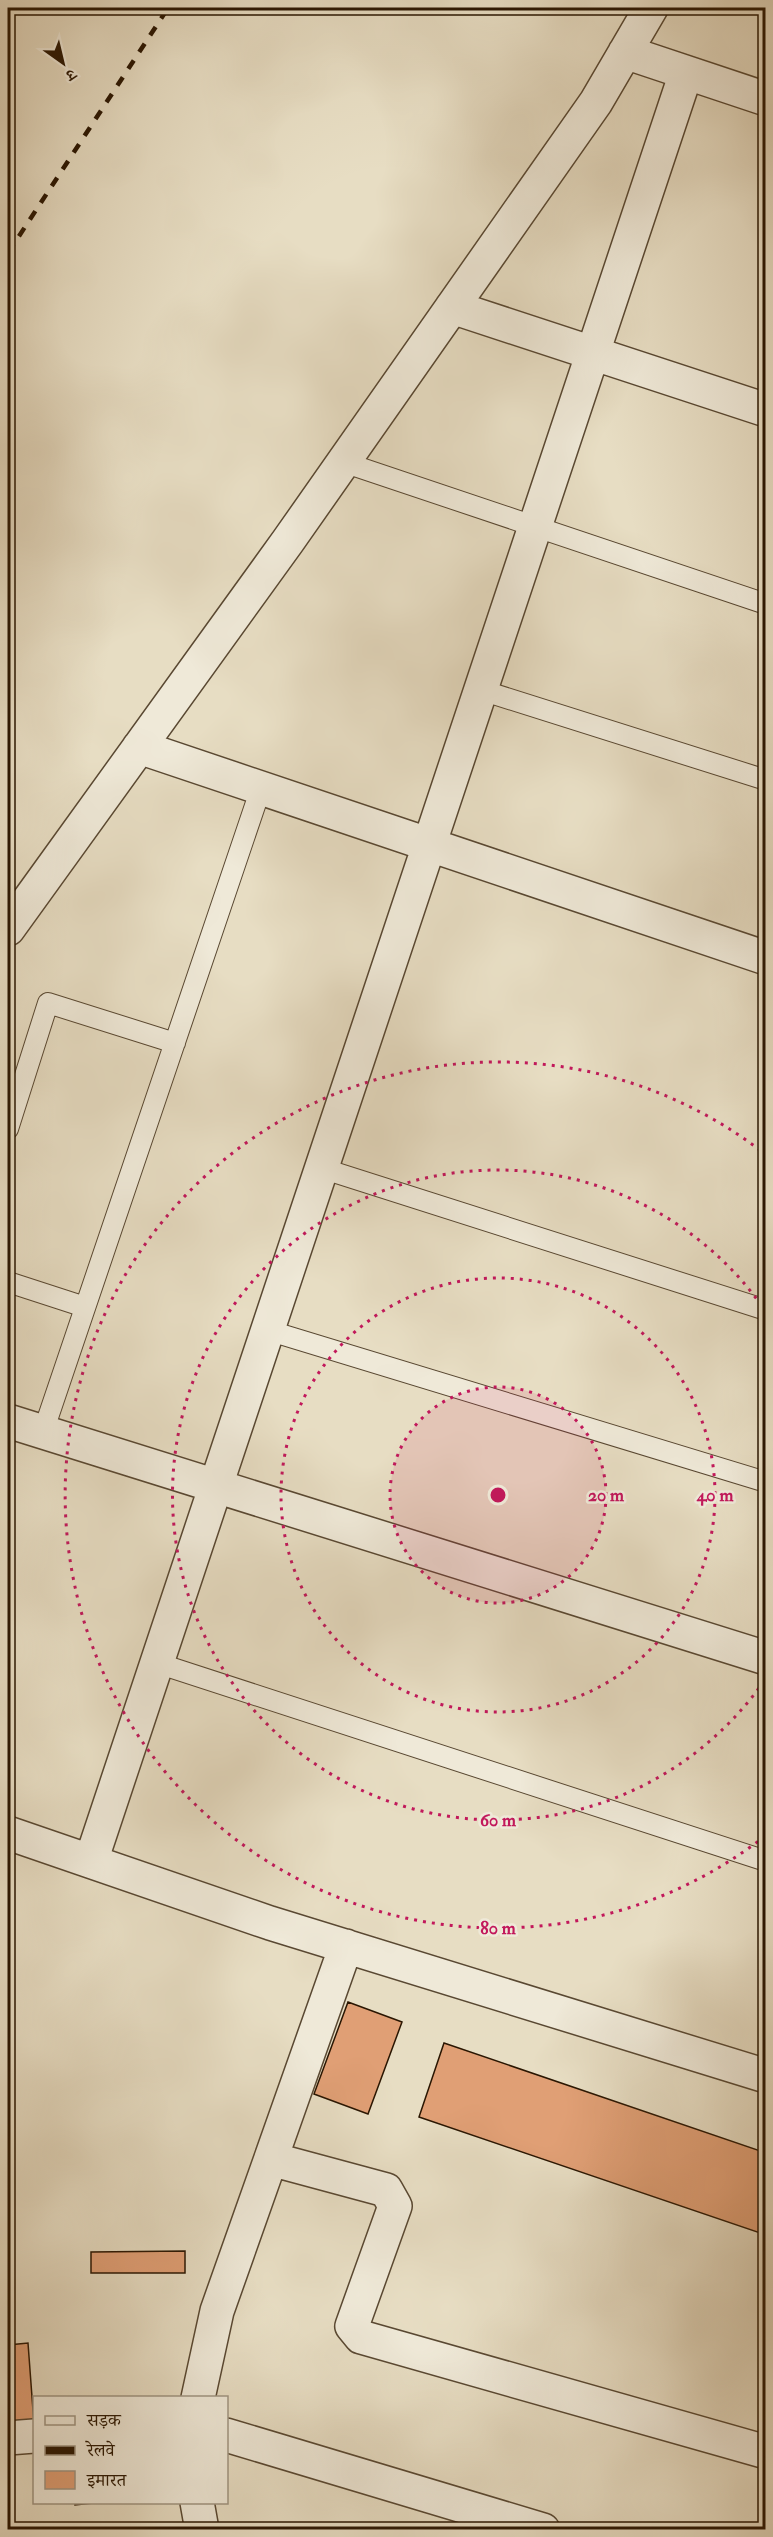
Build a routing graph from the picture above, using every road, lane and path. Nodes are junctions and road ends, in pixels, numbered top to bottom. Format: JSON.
{"nodes":[{"id":1,"x":651,"y":8,"type":"edge"},
{"id":2,"x":625,"y":52,"type":"junction"},
{"id":3,"x":686,"y":72,"type":"junction"},
{"id":4,"x":765,"y":99,"type":"edge"},
{"id":5,"x":452,"y":307,"type":"junction"},
{"id":6,"x":592,"y":353,"type":"junction"},
{"id":7,"x":765,"y":410,"type":"edge"},
{"id":8,"x":343,"y":462,"type":"junction"},
{"id":9,"x":535,"y":526,"type":"junction"},
{"id":10,"x":765,"y":604,"type":"edge"},
{"id":11,"x":481,"y":690,"type":"junction"},
{"id":12,"x":139,"y":747,"type":"junction"},
{"id":13,"x":765,"y":780,"type":"edge"},
{"id":14,"x":261,"y":788,"type":"junction"},
{"id":15,"x":429,"y":844,"type":"junction"},
{"id":16,"x":8,"y":929,"type":"edge"},
{"id":17,"x":765,"y":958,"type":"edge"},
{"id":18,"x":175,"y":1043,"type":"junction"},
{"id":19,"x":8,"y":1129,"type":"edge"},
{"id":20,"x":321,"y":1168,"type":"junction"},
{"id":21,"x":8,"y":1282,"type":"edge"},
{"id":22,"x":85,"y":1307,"type":"junction"},
{"id":23,"x":765,"y":1310,"type":"edge"},
{"id":24,"x":267,"y":1330,"type":"junction"},
{"id":25,"x":8,"y":1421,"type":"edge"},
{"id":26,"x":43,"y":1432,"type":"junction"},
{"id":27,"x":765,"y":1482,"type":"edge"},
{"id":28,"x":215,"y":1486,"type":"junction"},
{"id":29,"x":765,"y":1658,"type":"edge"},
{"id":30,"x":157,"y":1663,"type":"junction"},
{"id":31,"x":8,"y":1833,"type":"edge"},
{"id":32,"x":91,"y":1861,"type":"junction"},
{"id":33,"x":765,"y":1861,"type":"edge"},
{"id":34,"x":346,"y":1946,"type":"junction"},
{"id":35,"x":765,"y":2076,"type":"edge"},
{"id":36,"x":271,"y":2159,"type":"junction"},
{"id":37,"x":198,"y":2396,"type":"edge"},
{"id":38,"x":33,"y":2436,"type":"edge"},
{"id":39,"x":228,"y":2436,"type":"edge"},
{"id":40,"x":8,"y":2438,"type":"edge"},
{"id":41,"x":765,"y":2452,"type":"edge"},
{"id":42,"x":197,"y":2504,"type":"edge"},
{"id":43,"x":489,"y":2521,"type":"edge"},
{"id":44,"x":202,"y":2529,"type":"edge"},
{"id":45,"x":543,"y":2529,"type":"edge"}],
"edges":[{"from":1,"to":2,"type":"street"},
{"from":2,"to":3,"type":"street"},
{"from":2,"to":5,"type":"street"},
{"from":3,"to":4,"type":"street"},
{"from":3,"to":6,"type":"street"},
{"from":5,"to":6,"type":"street"},
{"from":5,"to":8,"type":"street"},
{"from":6,"to":7,"type":"street"},
{"from":6,"to":9,"type":"street"},
{"from":8,"to":9,"type":"lane"},
{"from":8,"to":12,"type":"street"},
{"from":9,"to":10,"type":"lane"},
{"from":9,"to":11,"type":"street"},
{"from":11,"to":13,"type":"lane"},
{"from":11,"to":15,"type":"street"},
{"from":12,"to":14,"type":"street"},
{"from":12,"to":16,"type":"street"},
{"from":14,"to":15,"type":"street"},
{"from":14,"to":18,"type":"lane"},
{"from":15,"to":17,"type":"street"},
{"from":15,"to":20,"type":"street"},
{"from":18,"to":19,"type":"lane"},
{"from":18,"to":22,"type":"lane"},
{"from":20,"to":23,"type":"lane"},
{"from":20,"to":24,"type":"street"},
{"from":21,"to":22,"type":"lane"},
{"from":22,"to":26,"type":"lane"},
{"from":24,"to":27,"type":"lane"},
{"from":24,"to":28,"type":"street"},
{"from":25,"to":26,"type":"street"},
{"from":26,"to":28,"type":"street"},
{"from":28,"to":29,"type":"street"},
{"from":28,"to":30,"type":"street"},
{"from":30,"to":32,"type":"street"},
{"from":30,"to":33,"type":"lane"},
{"from":31,"to":32,"type":"street"},
{"from":32,"to":34,"type":"street"},
{"from":34,"to":35,"type":"street"},
{"from":34,"to":36,"type":"street"},
{"from":36,"to":37,"type":"street"},
{"from":36,"to":41,"type":"street"},
{"from":38,"to":40,"type":"street"},
{"from":39,"to":43,"type":"street"},
{"from":42,"to":44,"type":"street"},
{"from":43,"to":45,"type":"street"}]}
